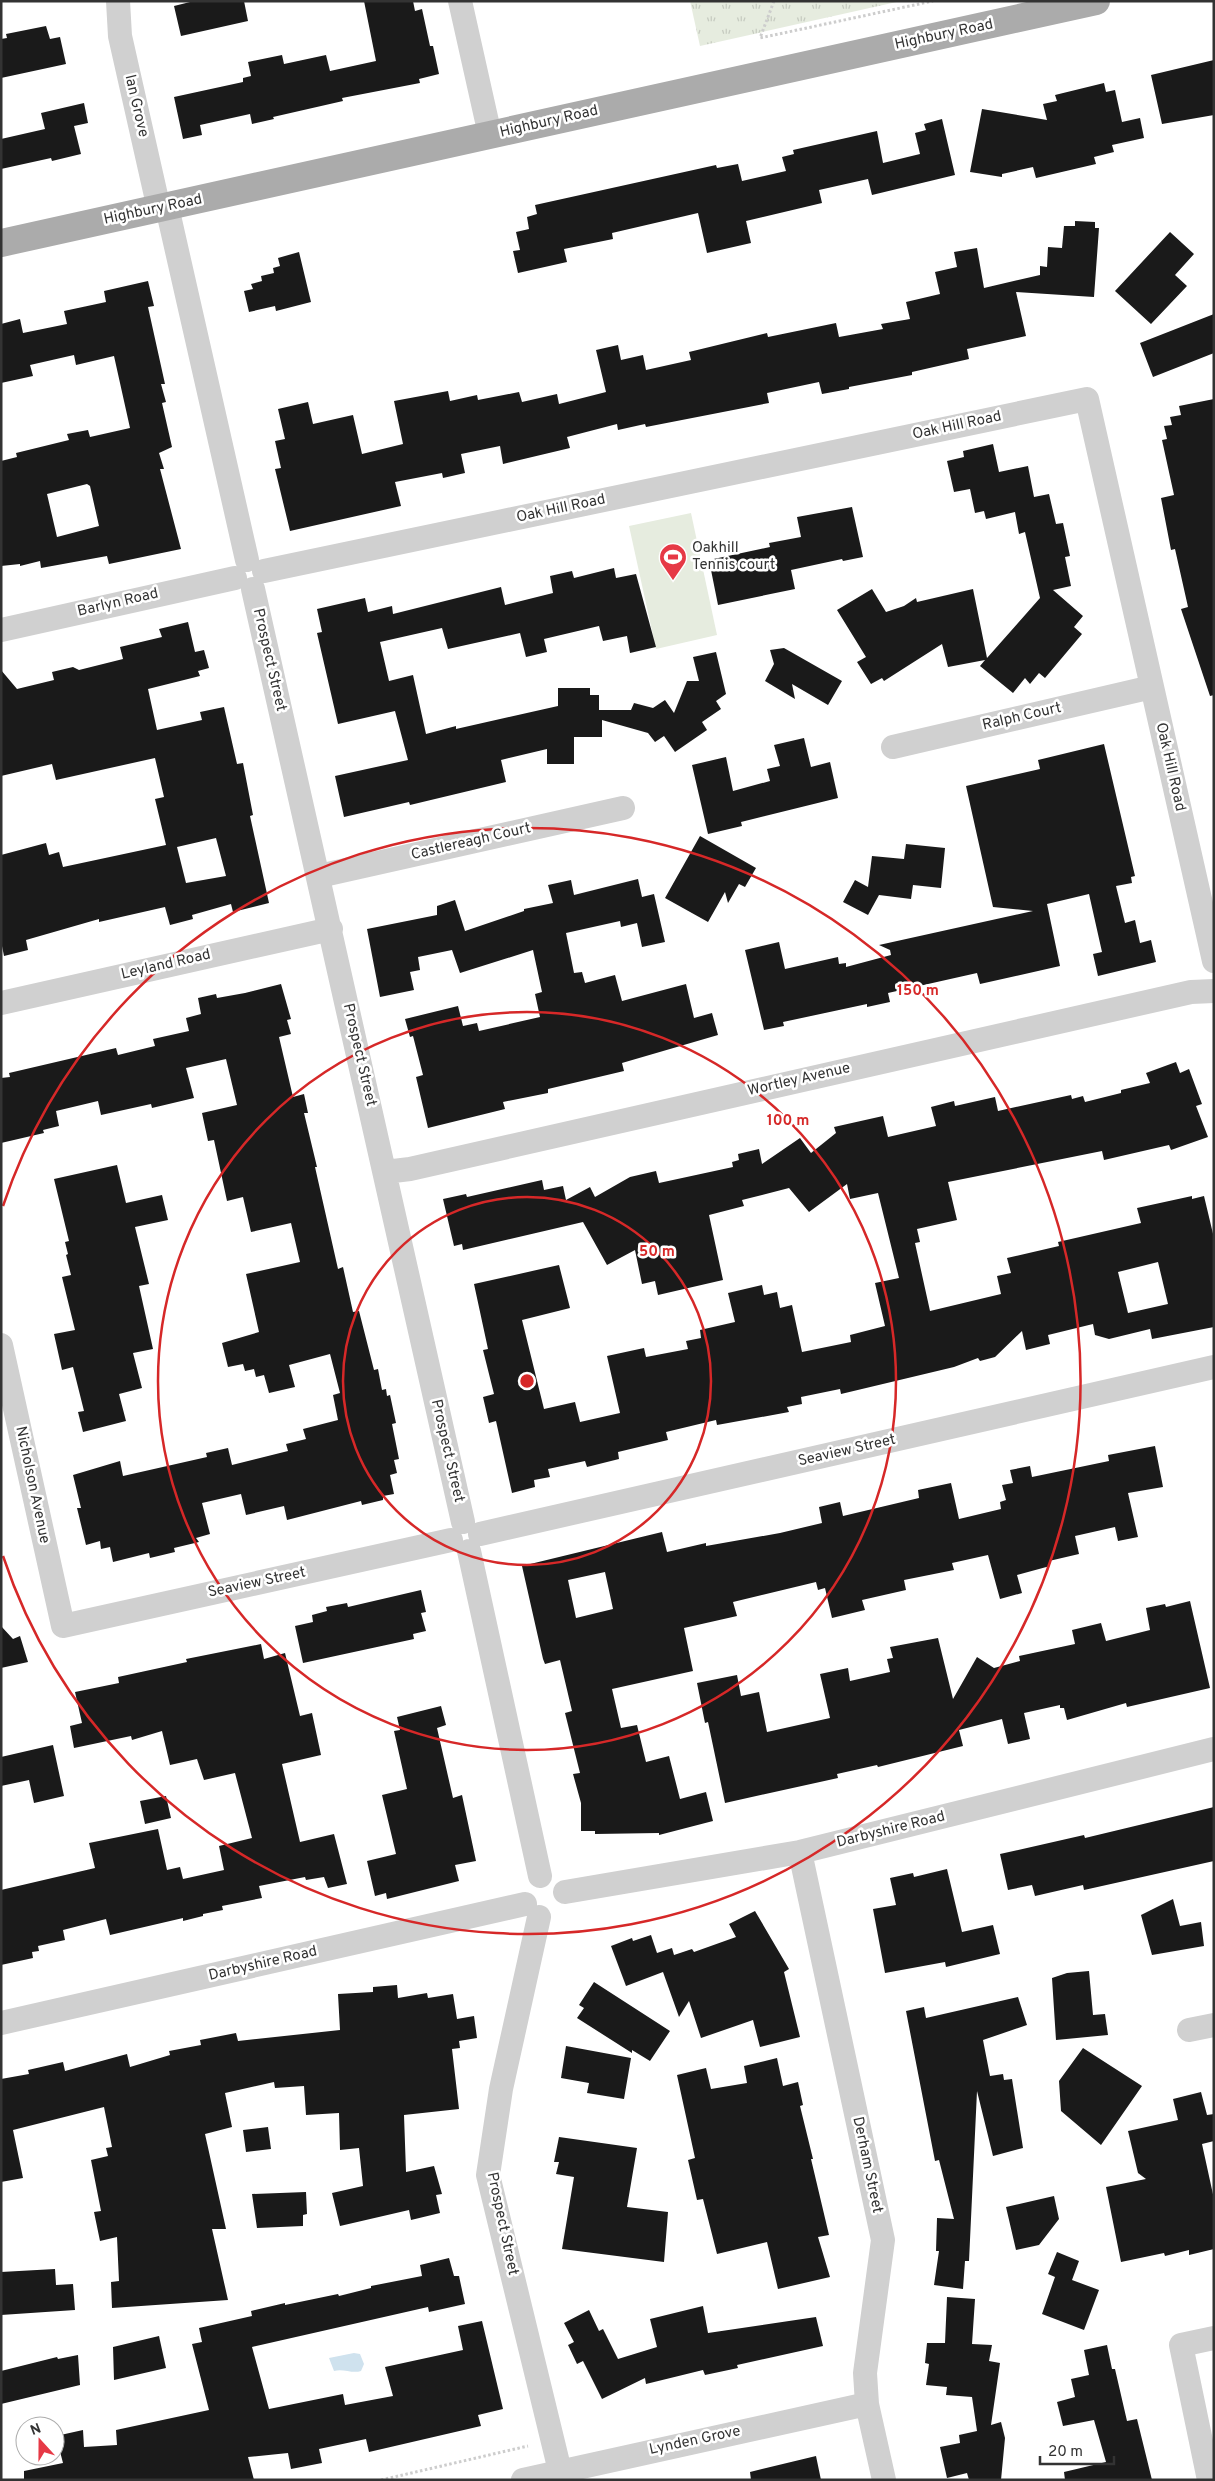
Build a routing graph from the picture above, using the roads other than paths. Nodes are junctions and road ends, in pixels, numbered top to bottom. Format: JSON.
{"nodes":[{"id":1,"x":118,"y":1,"type":"edge"},
{"id":2,"x":460,"y":1,"type":"edge"},
{"id":3,"x":1096,"y":1,"type":"edge"},
{"id":4,"x":490,"y":135,"type":"junction"},
{"id":5,"x":163,"y":208,"type":"junction"},
{"id":6,"x":1,"y":243,"type":"edge"},
{"id":7,"x":250,"y":574,"type":"junction"},
{"id":8,"x":1,"y":630,"type":"edge"},
{"id":9,"x":1152,"y":686,"type":"junction"},
{"id":10,"x":893,"y":747,"type":"dead end"},
{"id":11,"x":623,"y":808,"type":"dead end"},
{"id":12,"x":319,"y":876,"type":"junction"},
{"id":13,"x":331,"y":929,"type":"junction"},
{"id":14,"x":1214,"y":961,"type":"edge"},
{"id":15,"x":1214,"y":991,"type":"edge"},
{"id":16,"x":1,"y":1002,"type":"edge"},
{"id":17,"x":385,"y":1172,"type":"junction"},
{"id":18,"x":1,"y":1345,"type":"edge"},
{"id":19,"x":1214,"y":1367,"type":"edge"},
{"id":20,"x":466,"y":1537,"type":"junction"},
{"id":21,"x":63,"y":1626,"type":"joint"},
{"id":22,"x":1214,"y":1749,"type":"edge"},
{"id":23,"x":800,"y":1852,"type":"junction"},
{"id":24,"x":540,"y":1876,"type":"junction"},
{"id":25,"x":565,"y":1892,"type":"junction"},
{"id":26,"x":532,"y":1910,"type":"junction"},
{"id":27,"x":1,"y":2023,"type":"edge"},
{"id":28,"x":1214,"y":2025,"type":"edge"},
{"id":29,"x":1189,"y":2030,"type":"dead end"},
{"id":30,"x":1214,"y":2338,"type":"edge"},
{"id":31,"x":867,"y":2404,"type":"junction"},
{"id":32,"x":560,"y":2471,"type":"junction"},
{"id":33,"x":523,"y":2480,"type":"edge"},
{"id":34,"x":884,"y":2480,"type":"edge"},
{"id":35,"x":1209,"y":2480,"type":"edge"}],
"edges":[{"from":1,"to":5,"type":"street","name":"Ian Grove"},
{"from":2,"to":4,"type":"street"},
{"from":3,"to":4,"type":"main road","name":"Highbury Road"},
{"from":4,"to":5,"type":"main road","name":"Highbury Road"},
{"from":5,"to":6,"type":"main road","name":"Highbury Road"},
{"from":5,"to":7,"type":"street","name":"Prospect Street"},
{"from":7,"to":8,"type":"street","name":"Barlyn Road"},
{"from":7,"to":9,"type":"street","name":"Oak Hill Road"},
{"from":7,"to":12,"type":"street","name":"Prospect Street"},
{"from":9,"to":10,"type":"street","name":"Ralph Court"},
{"from":9,"to":14,"type":"street","name":"Oak Hill Road"},
{"from":11,"to":12,"type":"street","name":"Castlereagh Court"},
{"from":12,"to":13,"type":"street","name":"Prospect Street"},
{"from":13,"to":16,"type":"street","name":"Leyland Road"},
{"from":13,"to":17,"type":"street","name":"Prospect Street"},
{"from":15,"to":17,"type":"street","name":"Wortley Avenue"},
{"from":17,"to":20,"type":"street","name":"Prospect Street"},
{"from":18,"to":21,"type":"street","name":"Nicholson Avenue"},
{"from":19,"to":20,"type":"street","name":"Seaview Street"},
{"from":20,"to":21,"type":"street","name":"Seaview Street"},
{"from":20,"to":24,"type":"street","name":"Prospect Street"},
{"from":22,"to":23,"type":"street","name":"Darbyshire Road"},
{"from":23,"to":25,"type":"street","name":"Darbyshire Road"},
{"from":23,"to":31,"type":"street","name":"Derham Street"},
{"from":24,"to":25,"type":"street"},
{"from":24,"to":26,"type":"street"},
{"from":25,"to":26,"type":"street"},
{"from":26,"to":27,"type":"street","name":"Darbyshire Road"},
{"from":26,"to":32,"type":"street","name":"Prospect Street"},
{"from":28,"to":29,"type":"street"},
{"from":30,"to":35,"type":"street"},
{"from":31,"to":32,"type":"street","name":"Lynden Grove"},
{"from":31,"to":34,"type":"street","name":"Derham Street"},
{"from":32,"to":33,"type":"street","name":"Lynden Grove"}]}
